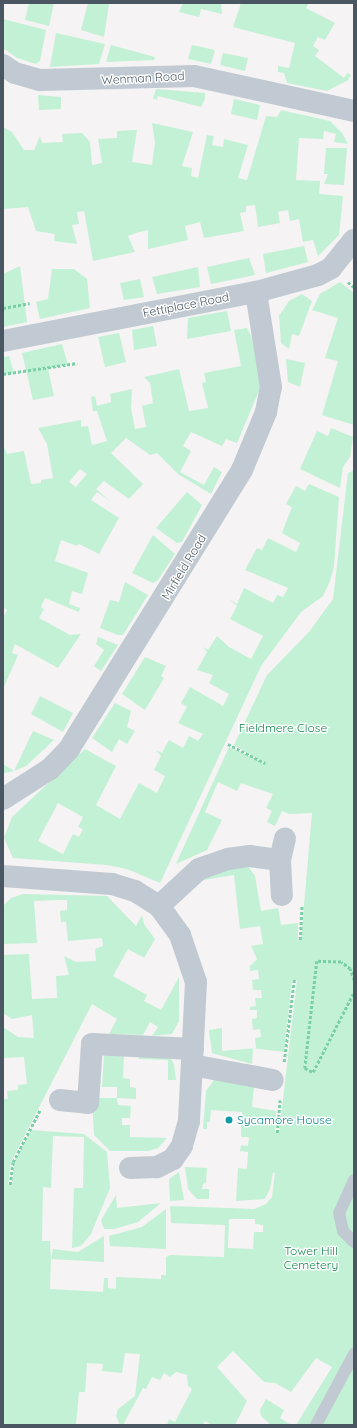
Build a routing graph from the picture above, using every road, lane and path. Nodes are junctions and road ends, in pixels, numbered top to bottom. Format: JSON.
{"nodes":[{"id":1,"x":3,"y":65,"type":"edge"},
{"id":2,"x":354,"y":111,"type":"edge"},
{"id":3,"x":354,"y":240,"type":"edge"},
{"id":4,"x":256,"y":292,"type":"junction"},
{"id":5,"x":30,"y":303,"type":"dead end"},
{"id":6,"x":3,"y":308,"type":"edge"},
{"id":7,"x":3,"y":341,"type":"edge"},
{"id":8,"x":77,"y":363,"type":"dead end"},
{"id":9,"x":3,"y":374,"type":"edge"},
{"id":10,"x":228,"y":744,"type":"dead end"},
{"id":11,"x":265,"y":763,"type":"dead end"},
{"id":12,"x":3,"y":799,"type":"edge"},
{"id":13,"x":285,"y":839,"type":"dead end"},
{"id":14,"x":280,"y":860,"type":"junction"},
{"id":15,"x":3,"y":876,"type":"edge"},
{"id":16,"x":282,"y":894,"type":"dead end"},
{"id":17,"x":159,"y":906,"type":"junction"},
{"id":18,"x":294,"y":980,"type":"dead end"},
{"id":19,"x":354,"y":980,"type":"edge"},
{"id":20,"x":354,"y":992,"type":"edge"},
{"id":21,"x":193,"y":1057,"type":"junction"},
{"id":22,"x":272,"y":1080,"type":"junction"},
{"id":23,"x":60,"y":1100,"type":"joint"},
{"id":24,"x":277,"y":1134,"type":"dead end"},
{"id":25,"x":130,"y":1168,"type":"dead end"},
{"id":26,"x":354,"y":1180,"type":"edge"},
{"id":27,"x":10,"y":1185,"type":"dead end"},
{"id":28,"x":354,"y":1242,"type":"edge"},
{"id":29,"x":354,"y":1354,"type":"edge"},
{"id":30,"x":316,"y":1425,"type":"edge"}],
"edges":[{"from":1,"to":2,"type":"street","name":"Wenman Road"},
{"from":3,"to":4,"type":"street","name":"Fettiplace Road"},
{"from":4,"to":7,"type":"street","name":"Fettiplace Road"},
{"from":4,"to":12,"type":"street","name":"Mirfield Road"},
{"from":5,"to":6,"type":"path"},
{"from":8,"to":9,"type":"path"},
{"from":10,"to":11,"type":"path"},
{"from":13,"to":14,"type":"street"},
{"from":14,"to":16,"type":"street"},
{"from":14,"to":17,"type":"street"},
{"from":15,"to":17,"type":"street"},
{"from":17,"to":21,"type":"street"},
{"from":18,"to":22,"type":"path"},
{"from":19,"to":20,"type":"path"},
{"from":21,"to":22,"type":"street"},
{"from":21,"to":23,"type":"street"},
{"from":21,"to":25,"type":"street"},
{"from":22,"to":24,"type":"path"},
{"from":23,"to":27,"type":"path"},
{"from":26,"to":28,"type":"lane"},
{"from":29,"to":30,"type":"lane"}]}
